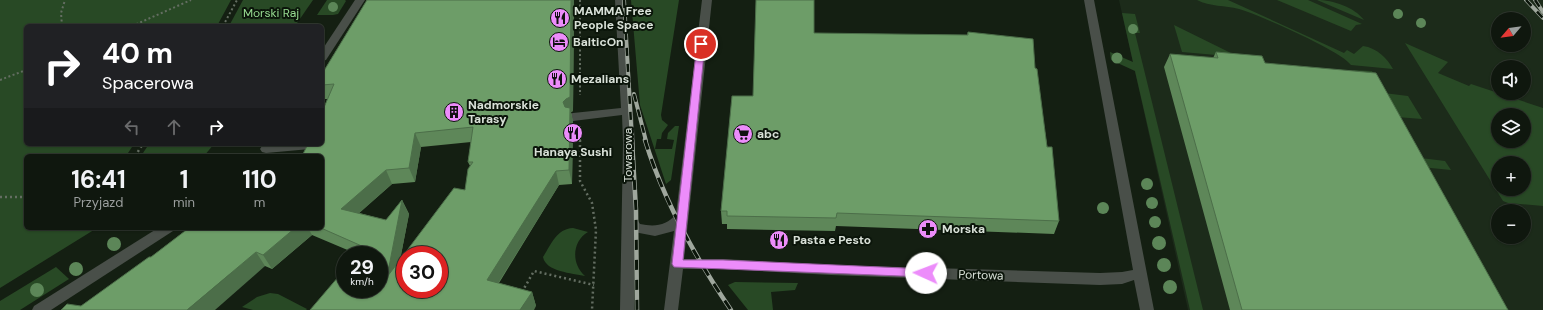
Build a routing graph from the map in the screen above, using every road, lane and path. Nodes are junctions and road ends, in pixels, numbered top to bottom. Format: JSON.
{"nodes":[{"id":1,"x":65,"y":0,"type":"edge"},
{"id":2,"x":192,"y":0,"type":"edge"},
{"id":3,"x":237,"y":0,"type":"edge"},
{"id":4,"x":360,"y":0,"type":"edge"},
{"id":5,"x":580,"y":0,"type":"edge"},
{"id":6,"x":620,"y":0,"type":"edge"},
{"id":7,"x":707,"y":0,"type":"edge"},
{"id":8,"x":1089,"y":0,"type":"edge"},
{"id":9,"x":62,"y":24,"type":"edge"},
{"id":10,"x":137,"y":24,"type":"edge"},
{"id":11,"x":224,"y":24,"type":"edge"},
{"id":12,"x":324,"y":55,"type":"edge"},
{"id":13,"x":24,"y":71,"type":"edge"},
{"id":14,"x":0,"y":80,"type":"edge"},
{"id":15,"x":627,"y":111,"type":"junction"},
{"id":16,"x":577,"y":117,"type":"junction"},
{"id":17,"x":303,"y":146,"type":"edge"},
{"id":18,"x":266,"y":150,"type":"edge"},
{"id":19,"x":0,"y":197,"type":"edge"},
{"id":20,"x":24,"y":197,"type":"edge"},
{"id":21,"x":682,"y":215,"type":"junction"},
{"id":22,"x":628,"y":216,"type":"junction"},
{"id":23,"x":165,"y":230,"type":"edge"},
{"id":24,"x":677,"y":264,"type":"junction"},
{"id":25,"x":1140,"y":273,"type":"junction"},
{"id":26,"x":594,"y":285,"type":"junction"},
{"id":27,"x":520,"y":294,"type":"edge"},
{"id":28,"x":40,"y":310,"type":"edge"},
{"id":29,"x":592,"y":310,"type":"edge"},
{"id":30,"x":627,"y":310,"type":"edge"},
{"id":31,"x":671,"y":310,"type":"edge"},
{"id":32,"x":1147,"y":310,"type":"edge"}],
"edges":[{"from":1,"to":9,"type":"path"},
{"from":2,"to":10,"type":"path"},
{"from":3,"to":11,"type":"path"},
{"from":4,"to":12,"type":"street"},
{"from":5,"to":16,"type":"path"},
{"from":6,"to":15,"type":"street","name":"Towarowa"},
{"from":7,"to":21,"type":"street"},
{"from":8,"to":25,"type":"street"},
{"from":13,"to":14,"type":"path"},
{"from":15,"to":16,"type":"street"},
{"from":15,"to":22,"type":"street","name":"Towarowa"},
{"from":16,"to":26,"type":"path"},
{"from":17,"to":18,"type":"street"},
{"from":19,"to":20,"type":"path"},
{"from":21,"to":22,"type":"street"},
{"from":21,"to":24,"type":"street"},
{"from":22,"to":30,"type":"street","name":"Towarowa"},
{"from":23,"to":28,"type":"street"},
{"from":24,"to":25,"type":"street","name":"Portowa"},
{"from":24,"to":31,"type":"street"},
{"from":25,"to":32,"type":"street"},
{"from":26,"to":27,"type":"path"},
{"from":26,"to":29,"type":"path"}]}
